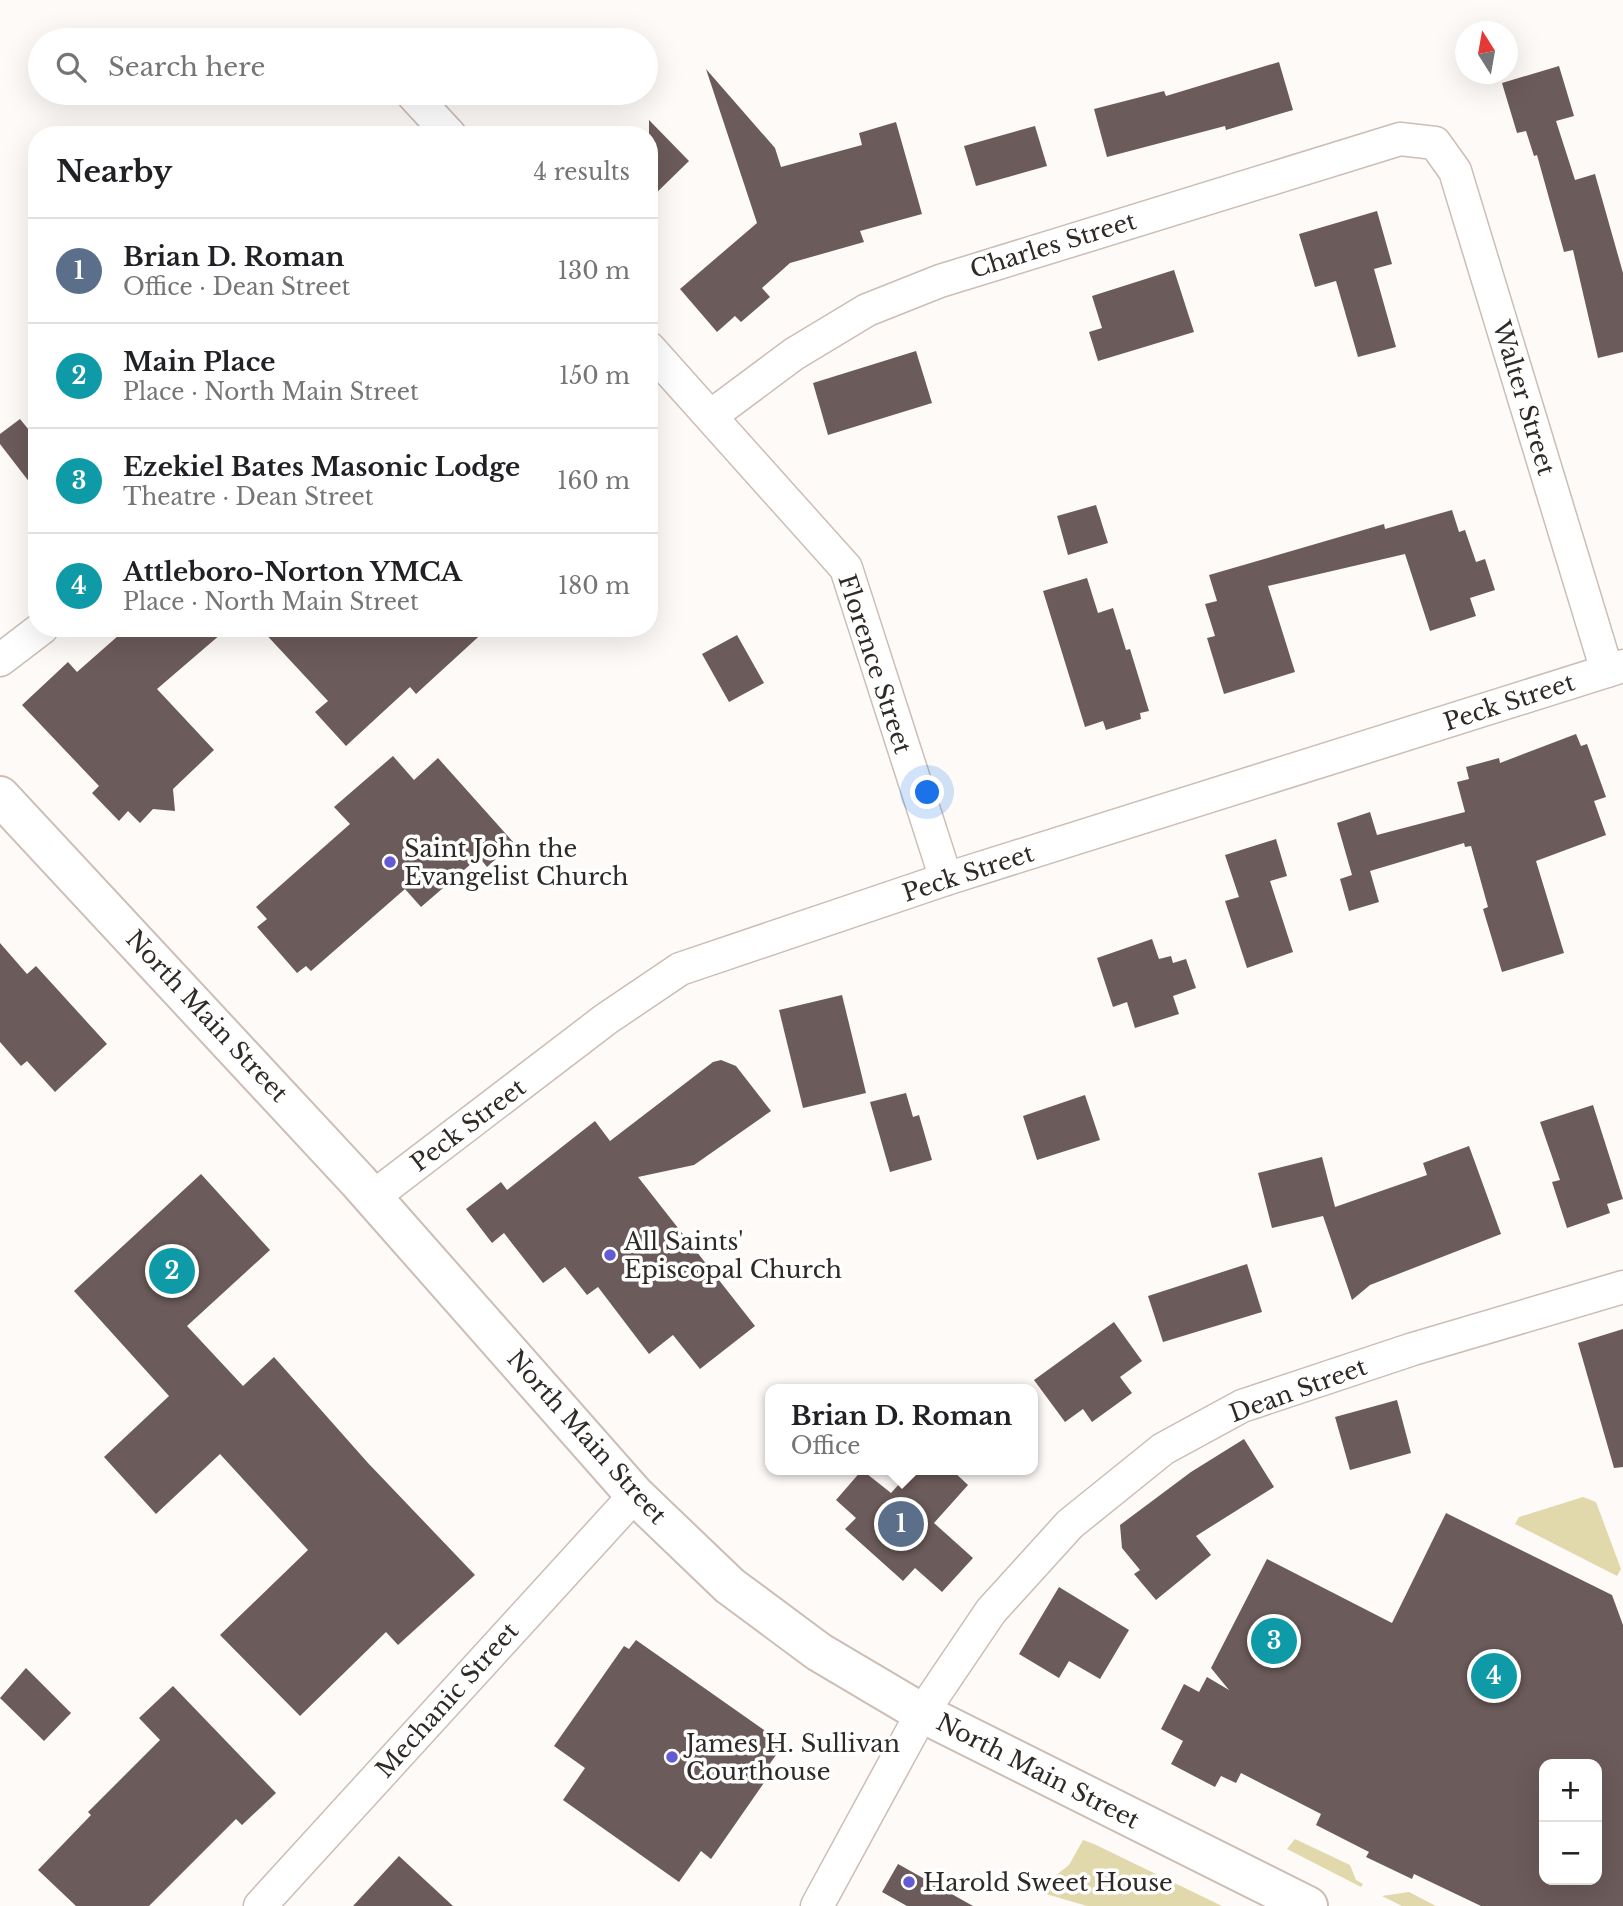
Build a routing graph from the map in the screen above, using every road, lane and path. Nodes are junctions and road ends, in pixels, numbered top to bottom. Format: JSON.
{"nodes":[{"id":1,"x":423,"y":105,"type":"edge"},
{"id":2,"x":442,"y":126,"type":"edge"},
{"id":3,"x":1421,"y":141,"type":"joint"},
{"id":4,"x":658,"y":358,"type":"edge"},
{"id":5,"x":712,"y":415,"type":"junction"},
{"id":6,"x":30,"y":637,"type":"edge"},
{"id":7,"x":0,"y":660,"type":"edge"},
{"id":8,"x":1615,"y":668,"type":"edge"},
{"id":9,"x":0,"y":796,"type":"edge"},
{"id":10,"x":946,"y":879,"type":"junction"},
{"id":11,"x":373,"y":1197,"type":"junction"},
{"id":12,"x":1623,"y":1287,"type":"edge"},
{"id":13,"x":635,"y":1495,"type":"junction"},
{"id":14,"x":922,"y":1713,"type":"junction"},
{"id":15,"x":260,"y":1906,"type":"edge"},
{"id":16,"x":817,"y":1906,"type":"edge"},
{"id":17,"x":1308,"y":1906,"type":"edge"}],
"edges":[{"from":1,"to":2,"type":"street"},
{"from":3,"to":5,"type":"street","name":"Charles Street"},
{"from":3,"to":8,"type":"street","name":"Walter Street"},
{"from":4,"to":5,"type":"street","name":"Florence Street"},
{"from":5,"to":10,"type":"street","name":"Florence Street"},
{"from":6,"to":7,"type":"street"},
{"from":8,"to":10,"type":"street","name":"Peck Street"},
{"from":9,"to":11,"type":"main road","name":"North Main Street"},
{"from":10,"to":11,"type":"street","name":"Peck Street"},
{"from":11,"to":13,"type":"main road","name":"North Main Street"},
{"from":12,"to":14,"type":"street","name":"Dean Street"},
{"from":13,"to":14,"type":"main road","name":"North Main Street"},
{"from":13,"to":15,"type":"street","name":"Mechanic Street"},
{"from":14,"to":16,"type":"street","name":"Dean Street"},
{"from":14,"to":17,"type":"main road","name":"North Main Street"}]}
